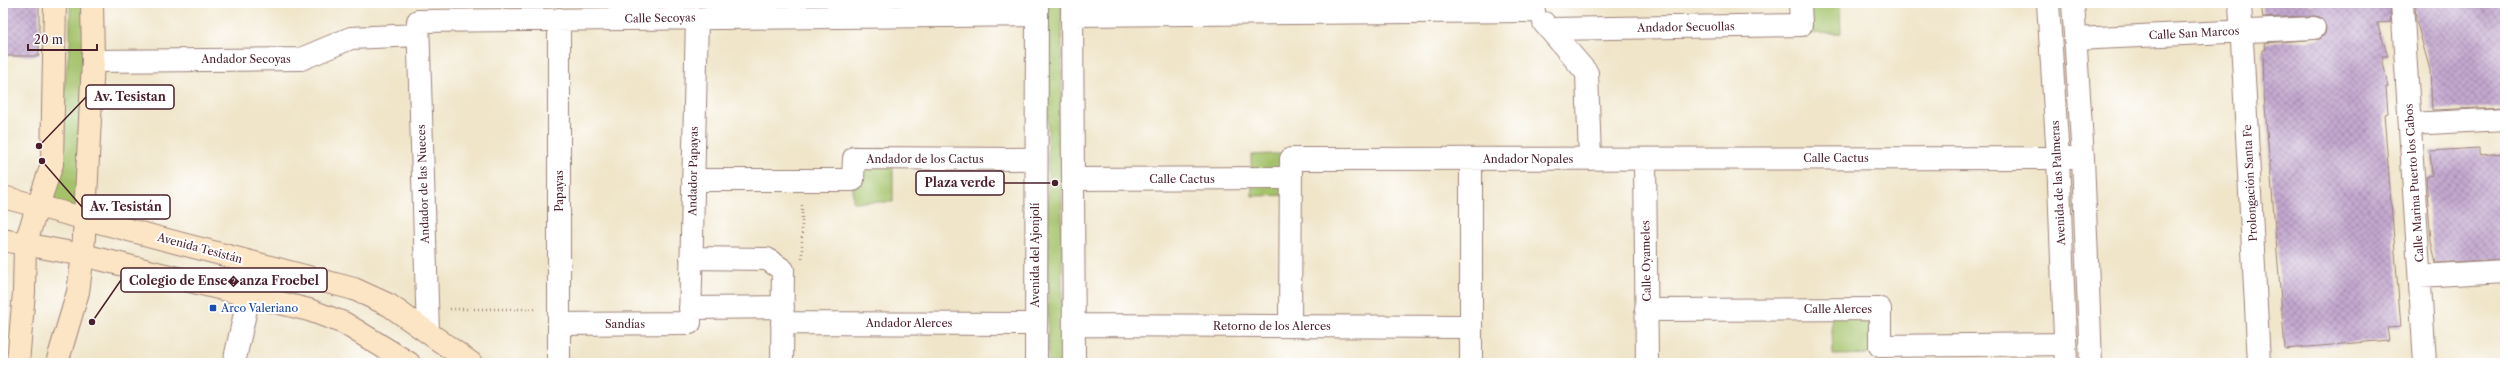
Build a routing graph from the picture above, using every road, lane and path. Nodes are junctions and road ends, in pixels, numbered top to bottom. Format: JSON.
{"nodes":[{"id":1,"x":55,"y":3,"type":"edge"},
{"id":2,"x":92,"y":3,"type":"edge"},
{"id":3,"x":1800,"y":3,"type":"edge"},
{"id":4,"x":2048,"y":3,"type":"edge"},
{"id":5,"x":2073,"y":3,"type":"edge"},
{"id":6,"x":2240,"y":3,"type":"edge"},
{"id":7,"x":2402,"y":3,"type":"edge"},
{"id":8,"x":1534,"y":7,"type":"edge"},
{"id":9,"x":1037,"y":9,"type":"edge"},
{"id":10,"x":1072,"y":9,"type":"edge"},
{"id":11,"x":723,"y":10,"type":"edge"},
{"id":12,"x":697,"y":18,"type":"junction"},
{"id":13,"x":559,"y":19,"type":"junction"},
{"id":14,"x":2314,"y":28,"type":"dead end"},
{"id":15,"x":1550,"y":30,"type":"junction"},
{"id":16,"x":2242,"y":31,"type":"junction"},
{"id":17,"x":418,"y":35,"type":"junction"},
{"id":18,"x":2074,"y":39,"type":"junction"},
{"id":19,"x":93,"y":61,"type":"junction"},
{"id":20,"x":2505,"y":119,"type":"edge"},
{"id":21,"x":2410,"y":124,"type":"junction"},
{"id":22,"x":2058,"y":158,"type":"junction"},
{"id":23,"x":2083,"y":158,"type":"junction"},
{"id":24,"x":1035,"y":159,"type":"junction"},
{"id":25,"x":1470,"y":159,"type":"junction"},
{"id":26,"x":1590,"y":159,"type":"junction"},
{"id":27,"x":1645,"y":159,"type":"junction"},
{"id":28,"x":1291,"y":178,"type":"junction"},
{"id":29,"x":1073,"y":179,"type":"junction"},
{"id":30,"x":693,"y":180,"type":"junction"},
{"id":31,"x":802,"y":180,"type":"junction"},
{"id":32,"x":3,"y":197,"type":"edge"},
{"id":33,"x":39,"y":205,"type":"junction"},
{"id":34,"x":86,"y":217,"type":"junction"},
{"id":35,"x":3,"y":240,"type":"edge"},
{"id":36,"x":25,"y":244,"type":"junction"},
{"id":37,"x":83,"y":255,"type":"junction"},
{"id":38,"x":691,"y":258,"type":"junction"},
{"id":39,"x":802,"y":259,"type":"dead end"},
{"id":40,"x":2505,"y":271,"type":"edge"},
{"id":41,"x":2420,"y":276,"type":"junction"},
{"id":42,"x":249,"y":295,"type":"junction"},
{"id":43,"x":1646,"y":310,"type":"junction"},
{"id":44,"x":783,"y":315,"type":"junction"},
{"id":45,"x":690,"y":316,"type":"junction"},
{"id":46,"x":559,"y":324,"type":"junction"},
{"id":47,"x":1036,"y":324,"type":"junction"},
{"id":48,"x":1074,"y":325,"type":"junction"},
{"id":49,"x":1290,"y":326,"type":"junction"},
{"id":50,"x":1471,"y":327,"type":"junction"},
{"id":51,"x":428,"y":332,"type":"junction"},
{"id":52,"x":2066,"y":354,"type":"edge"},
{"id":53,"x":461,"y":360,"type":"edge"},
{"id":54,"x":18,"y":363,"type":"edge"},
{"id":55,"x":57,"y":363,"type":"edge"},
{"id":56,"x":234,"y":363,"type":"edge"},
{"id":57,"x":409,"y":363,"type":"edge"},
{"id":58,"x":559,"y":363,"type":"edge"},
{"id":59,"x":782,"y":363,"type":"edge"},
{"id":60,"x":1036,"y":363,"type":"edge"},
{"id":61,"x":1074,"y":363,"type":"edge"},
{"id":62,"x":1471,"y":363,"type":"edge"},
{"id":63,"x":1647,"y":363,"type":"edge"},
{"id":64,"x":2091,"y":363,"type":"edge"},
{"id":65,"x":2259,"y":363,"type":"edge"},
{"id":66,"x":2425,"y":363,"type":"edge"}],
"edges":[{"from":1,"to":33,"type":"street"},
{"from":2,"to":19,"type":"street"},
{"from":3,"to":15,"type":"street","name":"Andador Secuollas"},
{"from":4,"to":22,"type":"street","name":"Avenida de las Palmeras"},
{"from":5,"to":18,"type":"street"},
{"from":6,"to":16,"type":"street","name":"Prolongación Santa Fe"},
{"from":7,"to":21,"type":"street","name":"Calle Marina Puerto los Cabos"},
{"from":8,"to":10,"type":"street"},
{"from":8,"to":15,"type":"street","name":"Andador Nopales"},
{"from":9,"to":11,"type":"street","name":"Calle Secoyas"},
{"from":9,"to":24,"type":"street","name":"Avenida del Ajonjolí"},
{"from":10,"to":29,"type":"street"},
{"from":11,"to":12,"type":"street","name":"Calle Secoyas"},
{"from":12,"to":13,"type":"street","name":"Calle Secoyas"},
{"from":12,"to":30,"type":"street","name":"Andador Papayas"},
{"from":13,"to":17,"type":"street","name":"Calle Secoyas"},
{"from":13,"to":46,"type":"street","name":"Papayas"},
{"from":14,"to":16,"type":"street","name":"Calle San Marcos"},
{"from":15,"to":26,"type":"street","name":"Andador Nopales"},
{"from":16,"to":18,"type":"street","name":"Calle San Marcos"},
{"from":16,"to":65,"type":"street","name":"Prolongación Santa Fe"},
{"from":17,"to":19,"type":"street","name":"Andador Secoyas"},
{"from":17,"to":51,"type":"street","name":"Andador de las Nueces"},
{"from":18,"to":23,"type":"street"},
{"from":19,"to":34,"type":"street"},
{"from":20,"to":21,"type":"street"},
{"from":21,"to":41,"type":"street","name":"Calle Marina Puerto los Cabos"},
{"from":22,"to":23,"type":"street","name":"Calle Cactus"},
{"from":22,"to":27,"type":"street","name":"Calle Cactus"},
{"from":22,"to":52,"type":"street","name":"Avenida de las Palmeras"},
{"from":23,"to":64,"type":"street"},
{"from":24,"to":31,"type":"street","name":"Andador de los Cactus"},
{"from":24,"to":47,"type":"street","name":"Avenida del Ajonjolí"},
{"from":25,"to":26,"type":"street","name":"Andador Nopales"},
{"from":25,"to":28,"type":"street"},
{"from":25,"to":50,"type":"street","name":"Andador Nopales"},
{"from":26,"to":27,"type":"street","name":"Calle Cactus"},
{"from":27,"to":43,"type":"street","name":"Calle Oyameles"},
{"from":28,"to":29,"type":"street","name":"Calle Cactus"},
{"from":28,"to":49,"type":"street"},
{"from":29,"to":48,"type":"street"},
{"from":30,"to":31,"type":"street","name":"Andador de los Cactus"},
{"from":30,"to":38,"type":"street","name":"Andador Papayas"},
{"from":31,"to":39,"type":"path"},
{"from":32,"to":33,"type":"street","name":"Avenida Tesistán"},
{"from":33,"to":34,"type":"street","name":"Avenida Tesistán"},
{"from":33,"to":36,"type":"street"},
{"from":34,"to":37,"type":"street"},
{"from":34,"to":51,"type":"street","name":"Avenida Tesistán"},
{"from":35,"to":36,"type":"street"},
{"from":36,"to":37,"type":"street"},
{"from":36,"to":54,"type":"street"},
{"from":37,"to":42,"type":"street"},
{"from":37,"to":55,"type":"street"},
{"from":38,"to":44,"type":"street"},
{"from":38,"to":45,"type":"street","name":"Andador Papayas"},
{"from":40,"to":41,"type":"street"},
{"from":41,"to":66,"type":"street","name":"Calle Marina Puerto los Cabos"},
{"from":42,"to":56,"type":"street"},
{"from":42,"to":57,"type":"street"},
{"from":43,"to":52,"type":"street","name":"Calle Alerces"},
{"from":43,"to":63,"type":"street","name":"Calle Oyameles"},
{"from":44,"to":45,"type":"street","name":"Sandías"},
{"from":44,"to":47,"type":"street","name":"Andador Alerces"},
{"from":44,"to":59,"type":"street"},
{"from":45,"to":46,"type":"street","name":"Sandías"},
{"from":46,"to":58,"type":"street","name":"Papayas"},
{"from":47,"to":60,"type":"street","name":"Avenida del Ajonjolí"},
{"from":48,"to":49,"type":"street","name":"Retorno de los Alerces"},
{"from":48,"to":61,"type":"street"},
{"from":49,"to":50,"type":"street","name":"Retorno de los Alerces"},
{"from":50,"to":62,"type":"street","name":"Andador Nopales"},
{"from":51,"to":53,"type":"street","name":"Avenida Tesistán"}]}
